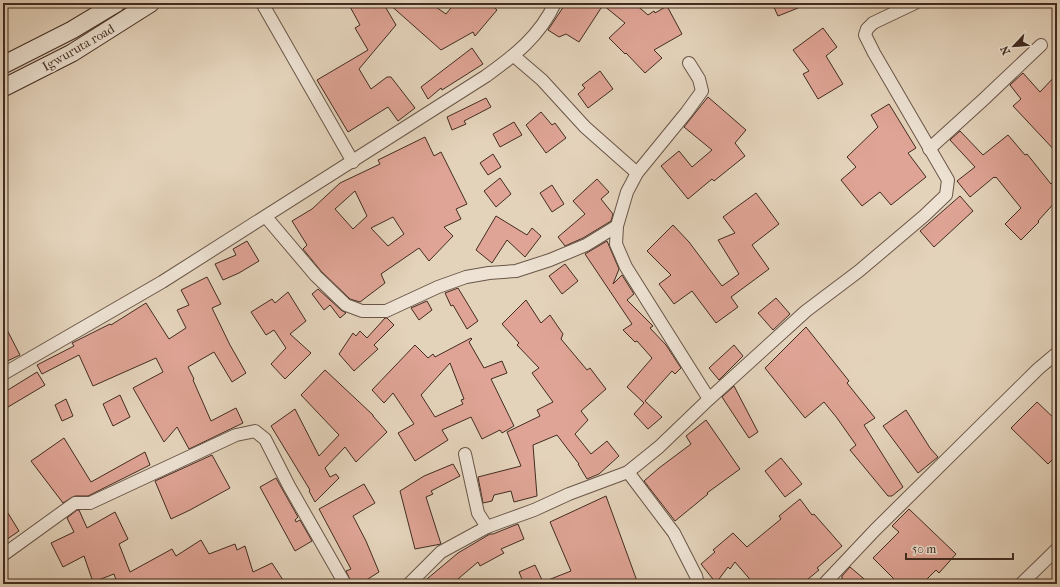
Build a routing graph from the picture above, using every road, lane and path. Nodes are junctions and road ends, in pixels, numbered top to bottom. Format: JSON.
{"nodes":[{"id":1,"x":117,"y":3,"type":"edge"},
{"id":2,"x":151,"y":3,"type":"edge"},
{"id":3,"x":262,"y":3,"type":"edge"},
{"id":4,"x":555,"y":3,"type":"edge"},
{"id":5,"x":915,"y":3,"type":"edge"},
{"id":6,"x":1041,"y":45,"type":"dead end"},
{"id":7,"x":514,"y":56,"type":"junction"},
{"id":8,"x":689,"y":62,"type":"dead end"},
{"id":9,"x":3,"y":66,"type":"edge"},
{"id":10,"x":3,"y":88,"type":"edge"},
{"id":11,"x":929,"y":149,"type":"junction"},
{"id":12,"x":353,"y":162,"type":"junction"},
{"id":13,"x":637,"y":173,"type":"junction"},
{"id":14,"x":266,"y":217,"type":"junction"},
{"id":15,"x":617,"y":226,"type":"junction"},
{"id":16,"x":1057,"y":353,"type":"edge"},
{"id":17,"x":3,"y":374,"type":"edge"},
{"id":18,"x":709,"y":399,"type":"junction"},
{"id":19,"x":465,"y":454,"type":"dead end"},
{"id":20,"x":628,"y":472,"type":"junction"},
{"id":21,"x":486,"y":528,"type":"junction"},
{"id":22,"x":1057,"y":549,"type":"edge"},
{"id":23,"x":3,"y":554,"type":"edge"},
{"id":24,"x":345,"y":584,"type":"edge"},
{"id":25,"x":409,"y":584,"type":"edge"},
{"id":26,"x":698,"y":584,"type":"edge"},
{"id":27,"x":824,"y":584,"type":"edge"},
{"id":28,"x":1021,"y":584,"type":"edge"}],
"edges":[{"from":1,"to":9,"type":"main road","name":"Igwuruta road"},
{"from":2,"to":10,"type":"main road","name":"Igwuruta road"},
{"from":3,"to":12,"type":"street"},
{"from":4,"to":7,"type":"street"},
{"from":5,"to":11,"type":"street"},
{"from":6,"to":11,"type":"street"},
{"from":7,"to":12,"type":"street"},
{"from":7,"to":13,"type":"street"},
{"from":8,"to":13,"type":"street"},
{"from":11,"to":18,"type":"street"},
{"from":12,"to":14,"type":"street"},
{"from":13,"to":15,"type":"street"},
{"from":14,"to":15,"type":"street"},
{"from":14,"to":17,"type":"street"},
{"from":15,"to":18,"type":"street"},
{"from":16,"to":27,"type":"street"},
{"from":18,"to":20,"type":"street"},
{"from":19,"to":21,"type":"street"},
{"from":20,"to":21,"type":"street"},
{"from":20,"to":26,"type":"street"},
{"from":21,"to":25,"type":"street"},
{"from":22,"to":28,"type":"street"},
{"from":23,"to":24,"type":"street"}]}
